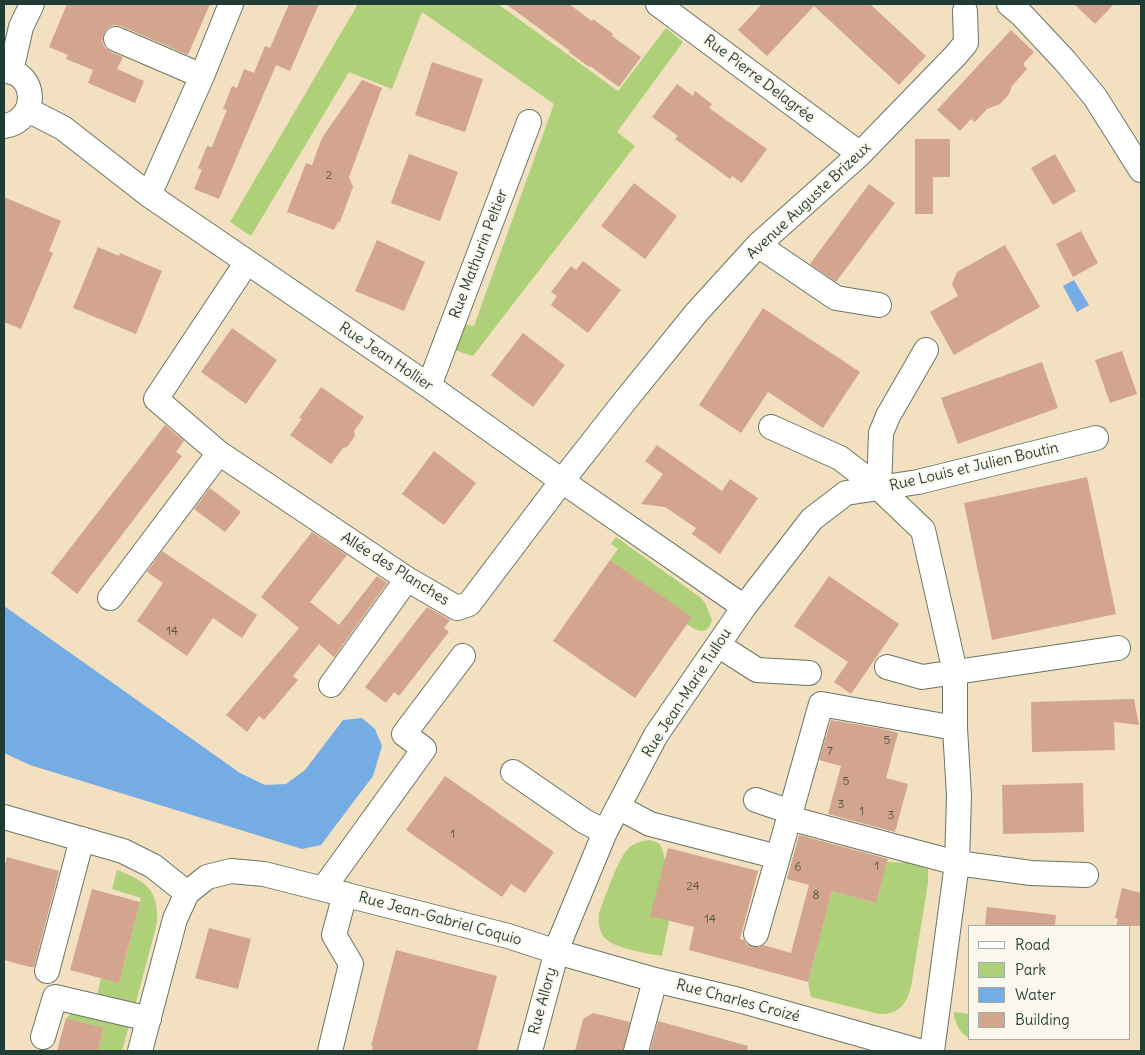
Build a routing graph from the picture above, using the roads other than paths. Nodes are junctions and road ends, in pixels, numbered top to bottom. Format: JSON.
{"nodes":[{"id":1,"x":32,"y":4,"type":"edge"},
{"id":2,"x":232,"y":4,"type":"edge"},
{"id":3,"x":658,"y":4,"type":"edge"},
{"id":4,"x":1009,"y":4,"type":"edge"},
{"id":5,"x":965,"y":6,"type":"edge"},
{"id":6,"x":116,"y":39,"type":"dead end"},
{"id":7,"x":8,"y":71,"type":"edge"},
{"id":8,"x":202,"y":76,"type":"junction"},
{"id":9,"x":28,"y":110,"type":"junction"},
{"id":10,"x":529,"y":122,"type":"dead end"},
{"id":11,"x":4,"y":126,"type":"edge"},
{"id":12,"x":860,"y":154,"type":"junction"},
{"id":13,"x":1141,"y":170,"type":"edge"},
{"id":14,"x":149,"y":195,"type":"junction"},
{"id":15,"x":758,"y":245,"type":"junction"},
{"id":16,"x":247,"y":262,"type":"junction"},
{"id":17,"x":878,"y":305,"type":"dead end"},
{"id":18,"x":926,"y":350,"type":"dead end"},
{"id":19,"x":429,"y":386,"type":"junction"},
{"id":20,"x":771,"y":427,"type":"dead end"},
{"id":21,"x":1096,"y":438,"type":"dead end"},
{"id":22,"x":219,"y":454,"type":"junction"},
{"id":23,"x":562,"y":481,"type":"junction"},
{"id":24,"x":879,"y":488,"type":"junction"},
{"id":25,"x":407,"y":579,"type":"junction"},
{"id":26,"x":110,"y":598,"type":"dead end"},
{"id":27,"x":744,"y":607,"type":"junction"},
{"id":28,"x":718,"y":645,"type":"junction"},
{"id":29,"x":1118,"y":648,"type":"dead end"},
{"id":30,"x":463,"y":656,"type":"dead end"},
{"id":31,"x":887,"y":667,"type":"dead end"},
{"id":32,"x":955,"y":672,"type":"junction"},
{"id":33,"x":809,"y":673,"type":"dead end"},
{"id":34,"x":331,"y":685,"type":"dead end"},
{"id":35,"x":955,"y":728,"type":"junction"},
{"id":36,"x":514,"y":772,"type":"dead end"},
{"id":37,"x":756,"y":800,"type":"dead end"},
{"id":38,"x":618,"y":807,"type":"junction"},
{"id":39,"x":790,"y":815,"type":"junction"},
{"id":40,"x":4,"y":817,"type":"edge"},
{"id":41,"x":605,"y":832,"type":"junction"},
{"id":42,"x":82,"y":839,"type":"junction"},
{"id":43,"x":778,"y":857,"type":"junction"},
{"id":44,"x":957,"y":863,"type":"junction"},
{"id":45,"x":1086,"y":875,"type":"dead end"},
{"id":46,"x":187,"y":892,"type":"junction"},
{"id":47,"x":334,"y":892,"type":"junction"},
{"id":48,"x":756,"y":934,"type":"dead end"},
{"id":49,"x":557,"y":952,"type":"junction"},
{"id":50,"x":47,"y":971,"type":"dead end"},
{"id":51,"x":655,"y":980,"type":"junction"},
{"id":52,"x":149,"y":1019,"type":"junction"},
{"id":53,"x":43,"y":1037,"type":"dead end"},
{"id":54,"x":140,"y":1051,"type":"edge"},
{"id":55,"x":330,"y":1051,"type":"edge"},
{"id":56,"x":530,"y":1051,"type":"edge"},
{"id":57,"x":636,"y":1051,"type":"edge"},
{"id":58,"x":919,"y":1051,"type":"edge"},
{"id":59,"x":932,"y":1051,"type":"edge"}],
"edges":[{"from":1,"to":7,"type":"street"},
{"from":2,"to":8,"type":"street"},
{"from":3,"to":12,"type":"street","name":"Rue Pierre Delagrée"},
{"from":4,"to":13,"type":"street"},
{"from":5,"to":12,"type":"street","name":"Avenue Auguste Brizeux"},
{"from":6,"to":8,"type":"street"},
{"from":7,"to":9,"type":"street"},
{"from":8,"to":14,"type":"street"},
{"from":9,"to":11,"type":"street"},
{"from":9,"to":14,"type":"street","name":"Rue Jean Hollier"},
{"from":10,"to":19,"type":"street","name":"Rue Mathurin Peltier"},
{"from":12,"to":15,"type":"street","name":"Avenue Auguste Brizeux"},
{"from":14,"to":16,"type":"street","name":"Rue Jean Hollier"},
{"from":15,"to":17,"type":"street"},
{"from":15,"to":23,"type":"street","name":"Avenue Auguste Brizeux"},
{"from":16,"to":19,"type":"street","name":"Rue Jean Hollier"},
{"from":16,"to":22,"type":"street","name":"Allée des Planches"},
{"from":18,"to":24,"type":"street"},
{"from":19,"to":23,"type":"street","name":"Rue Jean Hollier"},
{"from":20,"to":24,"type":"street"},
{"from":21,"to":24,"type":"street","name":"Rue Louis et Julien Boutin"},
{"from":22,"to":25,"type":"street","name":"Allée des Planches"},
{"from":22,"to":26,"type":"street"},
{"from":23,"to":25,"type":"street","name":"Allée des Planches"},
{"from":23,"to":27,"type":"street","name":"Rue Jean Hollier"},
{"from":24,"to":27,"type":"street","name":"Rue Jean-Marie Tullou"},
{"from":24,"to":32,"type":"street","name":"Rue Louis et Julien Boutin"},
{"from":25,"to":34,"type":"street"},
{"from":27,"to":28,"type":"street","name":"Rue Jean-Marie Tullou"},
{"from":28,"to":33,"type":"street"},
{"from":28,"to":38,"type":"street","name":"Rue Jean-Marie Tullou"},
{"from":29,"to":32,"type":"street"},
{"from":30,"to":47,"type":"street"},
{"from":31,"to":32,"type":"street"},
{"from":32,"to":35,"type":"street","name":"Rue Louis et Julien Boutin"},
{"from":35,"to":39,"type":"street"},
{"from":35,"to":44,"type":"street","name":"Rue Louis et Julien Boutin"},
{"from":36,"to":41,"type":"street"},
{"from":37,"to":39,"type":"street"},
{"from":38,"to":41,"type":"street","name":"Rue Jean-Marie Tullou"},
{"from":38,"to":43,"type":"street"},
{"from":39,"to":43,"type":"street"},
{"from":39,"to":44,"type":"street"},
{"from":40,"to":42,"type":"street"},
{"from":41,"to":49,"type":"street","name":"Rue Jean-Marie Tullou"},
{"from":42,"to":46,"type":"street"},
{"from":42,"to":50,"type":"street"},
{"from":43,"to":48,"type":"street"},
{"from":44,"to":45,"type":"street"},
{"from":44,"to":59,"type":"street","name":"Rue Louis et Julien Boutin"},
{"from":46,"to":47,"type":"street","name":"Rue Jean-Gabriel Coquio"},
{"from":46,"to":52,"type":"street","name":"Rue Jean-Gabriel Coquio"},
{"from":47,"to":49,"type":"street","name":"Rue Jean-Gabriel Coquio"},
{"from":47,"to":55,"type":"street"},
{"from":49,"to":51,"type":"street","name":"Rue Charles Croizé"},
{"from":49,"to":56,"type":"street","name":"Rue Allory"},
{"from":51,"to":57,"type":"street"},
{"from":51,"to":58,"type":"street","name":"Rue Charles Croizé"},
{"from":52,"to":53,"type":"street"},
{"from":52,"to":54,"type":"street","name":"Rue Jean-Gabriel Coquio"}]}
